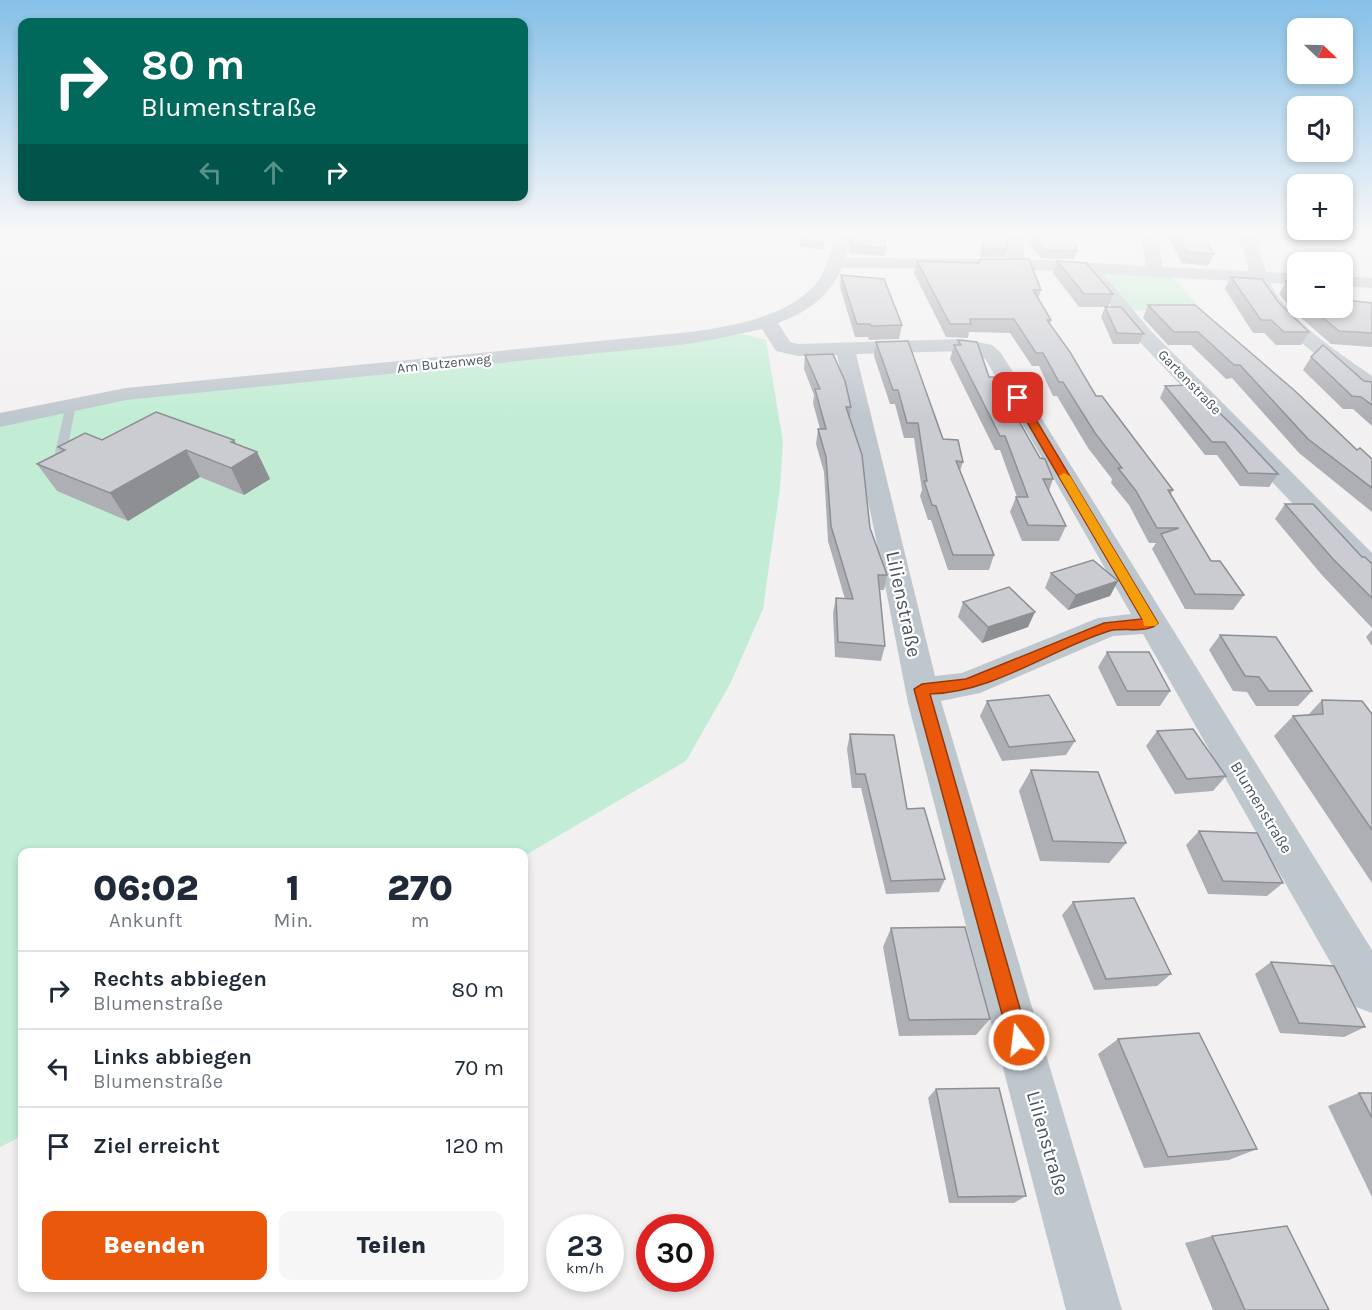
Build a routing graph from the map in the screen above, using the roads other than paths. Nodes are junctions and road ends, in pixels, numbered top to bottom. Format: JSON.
{"nodes":[{"id":1,"x":815,"y":295,"type":"edge"},
{"id":2,"x":1112,"y":295,"type":"edge"},
{"id":3,"x":1268,"y":295,"type":"edge"},
{"id":4,"x":764,"y":321,"type":"junction"},
{"id":5,"x":845,"y":348,"type":"junction"},
{"id":6,"x":1330,"y":354,"type":"junction"},
{"id":7,"x":1362,"y":356,"type":"dead end"},
{"id":8,"x":1372,"y":386,"type":"edge"},
{"id":9,"x":71,"y":404,"type":"junction"},
{"id":10,"x":0,"y":420,"type":"edge"},
{"id":11,"x":57,"y":474,"type":"edge"},
{"id":12,"x":1372,"y":570,"type":"edge"},
{"id":13,"x":1151,"y":623,"type":"junction"},
{"id":14,"x":922,"y":689,"type":"junction"},
{"id":15,"x":1372,"y":991,"type":"edge"},
{"id":16,"x":1094,"y":1310,"type":"edge"}],
"edges":[{"from":1,"to":4,"type":"street","name":"Am Butzenweg"},
{"from":2,"to":12,"type":"street","name":"Gartenstraße"},
{"from":3,"to":6,"type":"street"},
{"from":4,"to":5,"type":"street","name":"Blumenstraße"},
{"from":4,"to":9,"type":"street","name":"Am Butzenweg"},
{"from":5,"to":13,"type":"street","name":"Blumenstraße"},
{"from":5,"to":14,"type":"street","name":"Lilienstraße"},
{"from":6,"to":7,"type":"street"},
{"from":6,"to":8,"type":"street"},
{"from":9,"to":10,"type":"street","name":"Am Butzenweg"},
{"from":9,"to":11,"type":"lane"},
{"from":13,"to":14,"type":"street"},
{"from":13,"to":15,"type":"street","name":"Blumenstraße"},
{"from":14,"to":16,"type":"street","name":"Lilienstraße"}]}
